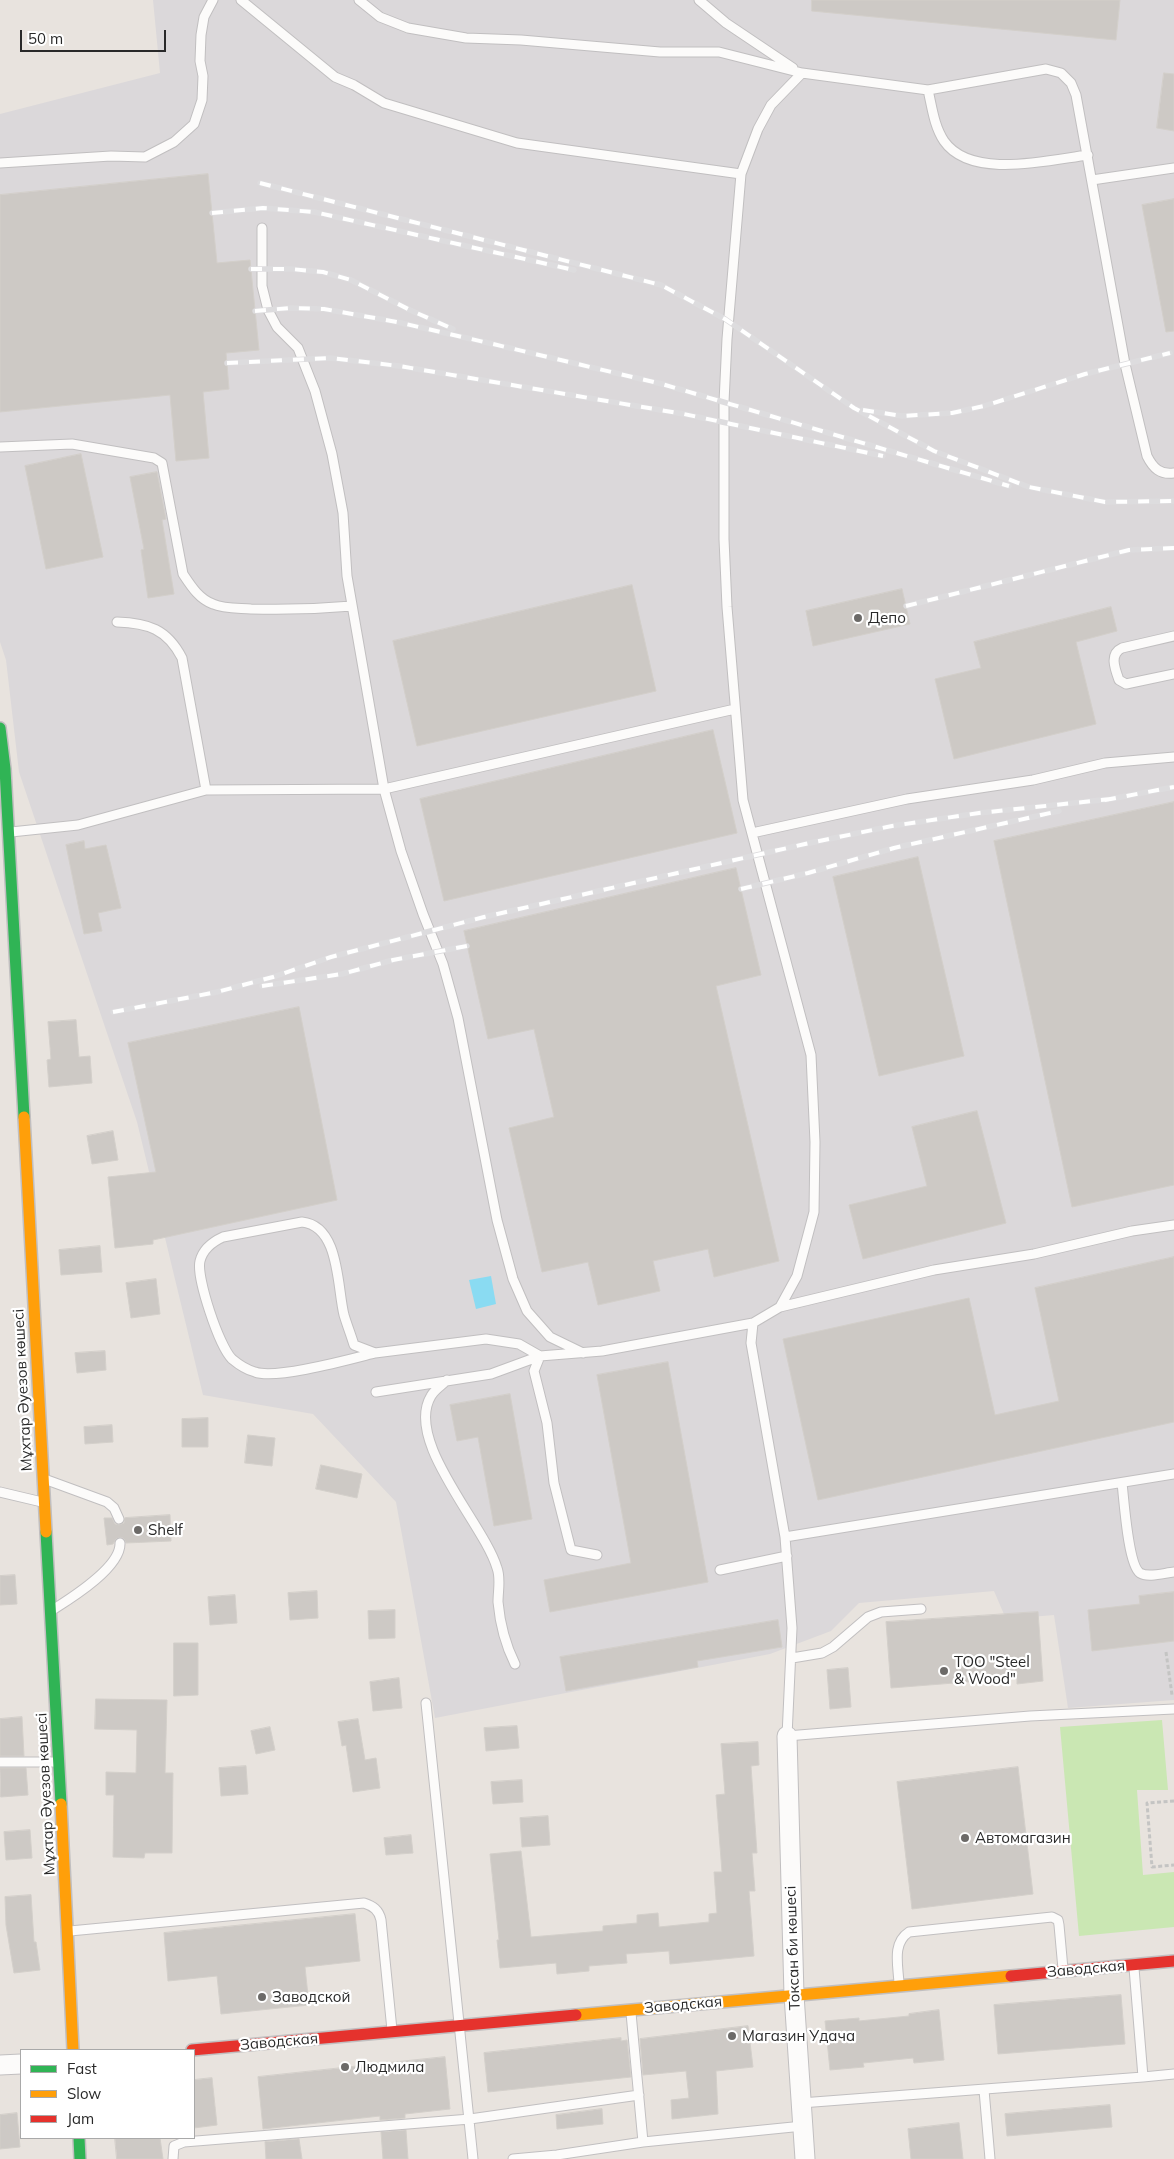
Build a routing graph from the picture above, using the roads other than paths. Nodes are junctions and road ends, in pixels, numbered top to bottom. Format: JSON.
{"nodes":[{"id":1,"x":213,"y":0,"type":"edge"},
{"id":2,"x":241,"y":0,"type":"edge"},
{"id":3,"x":359,"y":0,"type":"edge"},
{"id":4,"x":699,"y":0,"type":"edge"},
{"id":5,"x":802,"y":73,"type":"junction"},
{"id":6,"x":928,"y":90,"type":"junction"},
{"id":7,"x":1088,"y":155,"type":"junction"},
{"id":8,"x":0,"y":163,"type":"edge"},
{"id":9,"x":1174,"y":168,"type":"edge"},
{"id":10,"x":741,"y":174,"type":"junction"},
{"id":11,"x":1092,"y":180,"type":"junction"},
{"id":12,"x":262,"y":228,"type":"dead end"},
{"id":13,"x":0,"y":447,"type":"edge"},
{"id":14,"x":1174,"y":473,"type":"edge"},
{"id":15,"x":352,"y":606,"type":"junction"},
{"id":16,"x":117,"y":622,"type":"dead end"},
{"id":17,"x":1174,"y":636,"type":"edge"},
{"id":18,"x":1174,"y":674,"type":"edge"},
{"id":19,"x":735,"y":709,"type":"junction"},
{"id":20,"x":0,"y":728,"type":"edge"},
{"id":21,"x":1174,"y":757,"type":"edge"},
{"id":22,"x":384,"y":789,"type":"junction"},
{"id":23,"x":206,"y":790,"type":"junction"},
{"id":24,"x":8,"y":832,"type":"junction"},
{"id":25,"x":752,"y":834,"type":"junction"},
{"id":26,"x":1174,"y":1224,"type":"edge"},
{"id":27,"x":780,"y":1307,"type":"junction"},
{"id":28,"x":753,"y":1323,"type":"junction"},
{"id":29,"x":375,"y":1353,"type":"junction"},
{"id":30,"x":583,"y":1353,"type":"junction"},
{"id":31,"x":540,"y":1356,"type":"junction"},
{"id":32,"x":447,"y":1380,"type":"junction"},
{"id":33,"x":376,"y":1392,"type":"dead end"},
{"id":34,"x":1174,"y":1474,"type":"edge"},
{"id":35,"x":43,"y":1478,"type":"junction"},
{"id":36,"x":1122,"y":1483,"type":"junction"},
{"id":37,"x":0,"y":1492,"type":"edge"},
{"id":38,"x":44,"y":1503,"type":"junction"},
{"id":39,"x":119,"y":1519,"type":"dead end"},
{"id":40,"x":785,"y":1538,"type":"junction"},
{"id":41,"x":120,"y":1543,"type":"dead end"},
{"id":42,"x":597,"y":1554,"type":"dead end"},
{"id":43,"x":786,"y":1556,"type":"junction"},
{"id":44,"x":720,"y":1570,"type":"dead end"},
{"id":45,"x":1174,"y":1572,"type":"edge"},
{"id":46,"x":921,"y":1609,"type":"dead end"},
{"id":47,"x":50,"y":1612,"type":"junction"},
{"id":48,"x":792,"y":1658,"type":"junction"},
{"id":49,"x":514,"y":1664,"type":"dead end"},
{"id":50,"x":426,"y":1703,"type":"dead end"},
{"id":51,"x":1174,"y":1709,"type":"edge"},
{"id":52,"x":787,"y":1736,"type":"junction"},
{"id":53,"x":0,"y":1762,"type":"edge"},
{"id":54,"x":60,"y":1762,"type":"junction"},
{"id":55,"x":68,"y":1931,"type":"junction"},
{"id":56,"x":1174,"y":1961,"type":"edge"},
{"id":57,"x":1134,"y":1965,"type":"junction"},
{"id":58,"x":1064,"y":1971,"type":"junction"},
{"id":59,"x":899,"y":1986,"type":"junction"},
{"id":60,"x":794,"y":1995,"type":"junction"},
{"id":61,"x":630,"y":2010,"type":"junction"},
{"id":62,"x":460,"y":2026,"type":"junction"},
{"id":63,"x":392,"y":2031,"type":"junction"},
{"id":64,"x":73,"y":2049,"type":"edge"},
{"id":65,"x":195,"y":2050,"type":"edge"},
{"id":66,"x":20,"y":2064,"type":"edge"},
{"id":67,"x":0,"y":2065,"type":"edge"},
{"id":68,"x":1174,"y":2074,"type":"edge"},
{"id":69,"x":1143,"y":2077,"type":"junction"},
{"id":70,"x":984,"y":2090,"type":"junction"},
{"id":71,"x":639,"y":2095,"type":"junction"},
{"id":72,"x":802,"y":2103,"type":"junction"},
{"id":73,"x":470,"y":2119,"type":"junction"},
{"id":74,"x":803,"y":2126,"type":"junction"},
{"id":75,"x":79,"y":2139,"type":"edge"},
{"id":76,"x":644,"y":2142,"type":"junction"},
{"id":77,"x":557,"y":2157,"type":"edge"},
{"id":78,"x":80,"y":2159,"type":"edge"},
{"id":79,"x":173,"y":2159,"type":"edge"},
{"id":80,"x":473,"y":2159,"type":"edge"},
{"id":81,"x":514,"y":2159,"type":"edge"},
{"id":82,"x":805,"y":2159,"type":"edge"},
{"id":83,"x":990,"y":2159,"type":"edge"}],
"edges":[{"from":1,"to":8,"type":"lane"},
{"from":2,"to":10,"type":"lane"},
{"from":3,"to":5,"type":"lane"},
{"from":4,"to":5,"type":"lane"},
{"from":5,"to":6,"type":"lane"},
{"from":5,"to":10,"type":"lane"},
{"from":6,"to":7,"type":"lane"},
{"from":6,"to":7,"type":"lane"},
{"from":7,"to":11,"type":"lane"},
{"from":9,"to":11,"type":"lane"},
{"from":10,"to":19,"type":"lane"},
{"from":11,"to":14,"type":"lane"},
{"from":12,"to":15,"type":"lane"},
{"from":13,"to":15,"type":"lane"},
{"from":15,"to":22,"type":"lane"},
{"from":16,"to":23,"type":"lane"},
{"from":17,"to":18,"type":"lane"},
{"from":19,"to":22,"type":"lane"},
{"from":19,"to":25,"type":"lane"},
{"from":20,"to":24,"type":"street","name":"Мұхтар Әуезов көшесі"},
{"from":21,"to":25,"type":"lane"},
{"from":22,"to":23,"type":"lane"},
{"from":22,"to":30,"type":"lane"},
{"from":23,"to":24,"type":"lane"},
{"from":24,"to":35,"type":"street","name":"Мұхтар Әуезов көшесі"},
{"from":25,"to":27,"type":"lane"},
{"from":26,"to":27,"type":"lane"},
{"from":27,"to":28,"type":"lane"},
{"from":28,"to":30,"type":"lane"},
{"from":28,"to":40,"type":"lane"},
{"from":29,"to":29,"type":"lane"},
{"from":29,"to":31,"type":"lane"},
{"from":30,"to":31,"type":"lane"},
{"from":31,"to":32,"type":"lane"},
{"from":31,"to":42,"type":"lane"},
{"from":32,"to":33,"type":"lane"},
{"from":32,"to":49,"type":"lane"},
{"from":34,"to":36,"type":"lane"},
{"from":35,"to":38,"type":"street","name":"Мұхтар Әуезов көшесі"},
{"from":35,"to":39,"type":"lane"},
{"from":36,"to":40,"type":"lane"},
{"from":36,"to":45,"type":"lane"},
{"from":37,"to":38,"type":"lane"},
{"from":38,"to":47,"type":"street","name":"Мұхтар Әуезов көшесі"},
{"from":40,"to":43,"type":"lane"},
{"from":41,"to":47,"type":"lane"},
{"from":43,"to":44,"type":"lane"},
{"from":43,"to":48,"type":"lane"},
{"from":46,"to":48,"type":"lane"},
{"from":47,"to":54,"type":"street","name":"Мұхтар Әуезов көшесі"},
{"from":48,"to":52,"type":"lane"},
{"from":50,"to":62,"type":"lane"},
{"from":51,"to":52,"type":"lane"},
{"from":52,"to":60,"type":"street","name":"Токсан би көшесі"},
{"from":53,"to":54,"type":"lane"},
{"from":54,"to":55,"type":"street","name":"Мұхтар Әуезов көшесі"},
{"from":55,"to":63,"type":"lane"},
{"from":55,"to":64,"type":"street","name":"Мұхтар Әуезов көшесі"},
{"from":56,"to":57,"type":"street","name":"Заводская"},
{"from":57,"to":58,"type":"street","name":"Заводская"},
{"from":57,"to":69,"type":"lane"},
{"from":58,"to":59,"type":"street","name":"Заводская"},
{"from":58,"to":59,"type":"lane"},
{"from":59,"to":60,"type":"street","name":"Заводская"},
{"from":60,"to":61,"type":"street","name":"Заводская"},
{"from":60,"to":72,"type":"street","name":"Токсан би көшесі"},
{"from":61,"to":62,"type":"street","name":"Заводская"},
{"from":61,"to":71,"type":"lane"},
{"from":62,"to":63,"type":"street","name":"Заводская"},
{"from":62,"to":73,"type":"lane"},
{"from":63,"to":65,"type":"street","name":"Заводская"},
{"from":66,"to":67,"type":"street"},
{"from":68,"to":69,"type":"lane"},
{"from":69,"to":70,"type":"lane"},
{"from":70,"to":72,"type":"lane"},
{"from":70,"to":83,"type":"lane"},
{"from":71,"to":73,"type":"lane"},
{"from":71,"to":76,"type":"lane"},
{"from":72,"to":74,"type":"street","name":"Токсан би көшесі"},
{"from":73,"to":79,"type":"lane"},
{"from":73,"to":80,"type":"lane"},
{"from":74,"to":76,"type":"lane"},
{"from":74,"to":82,"type":"street","name":"Токсан би көшесі"},
{"from":75,"to":78,"type":"street"},
{"from":76,"to":77,"type":"lane"},
{"from":77,"to":81,"type":"lane"}]}
